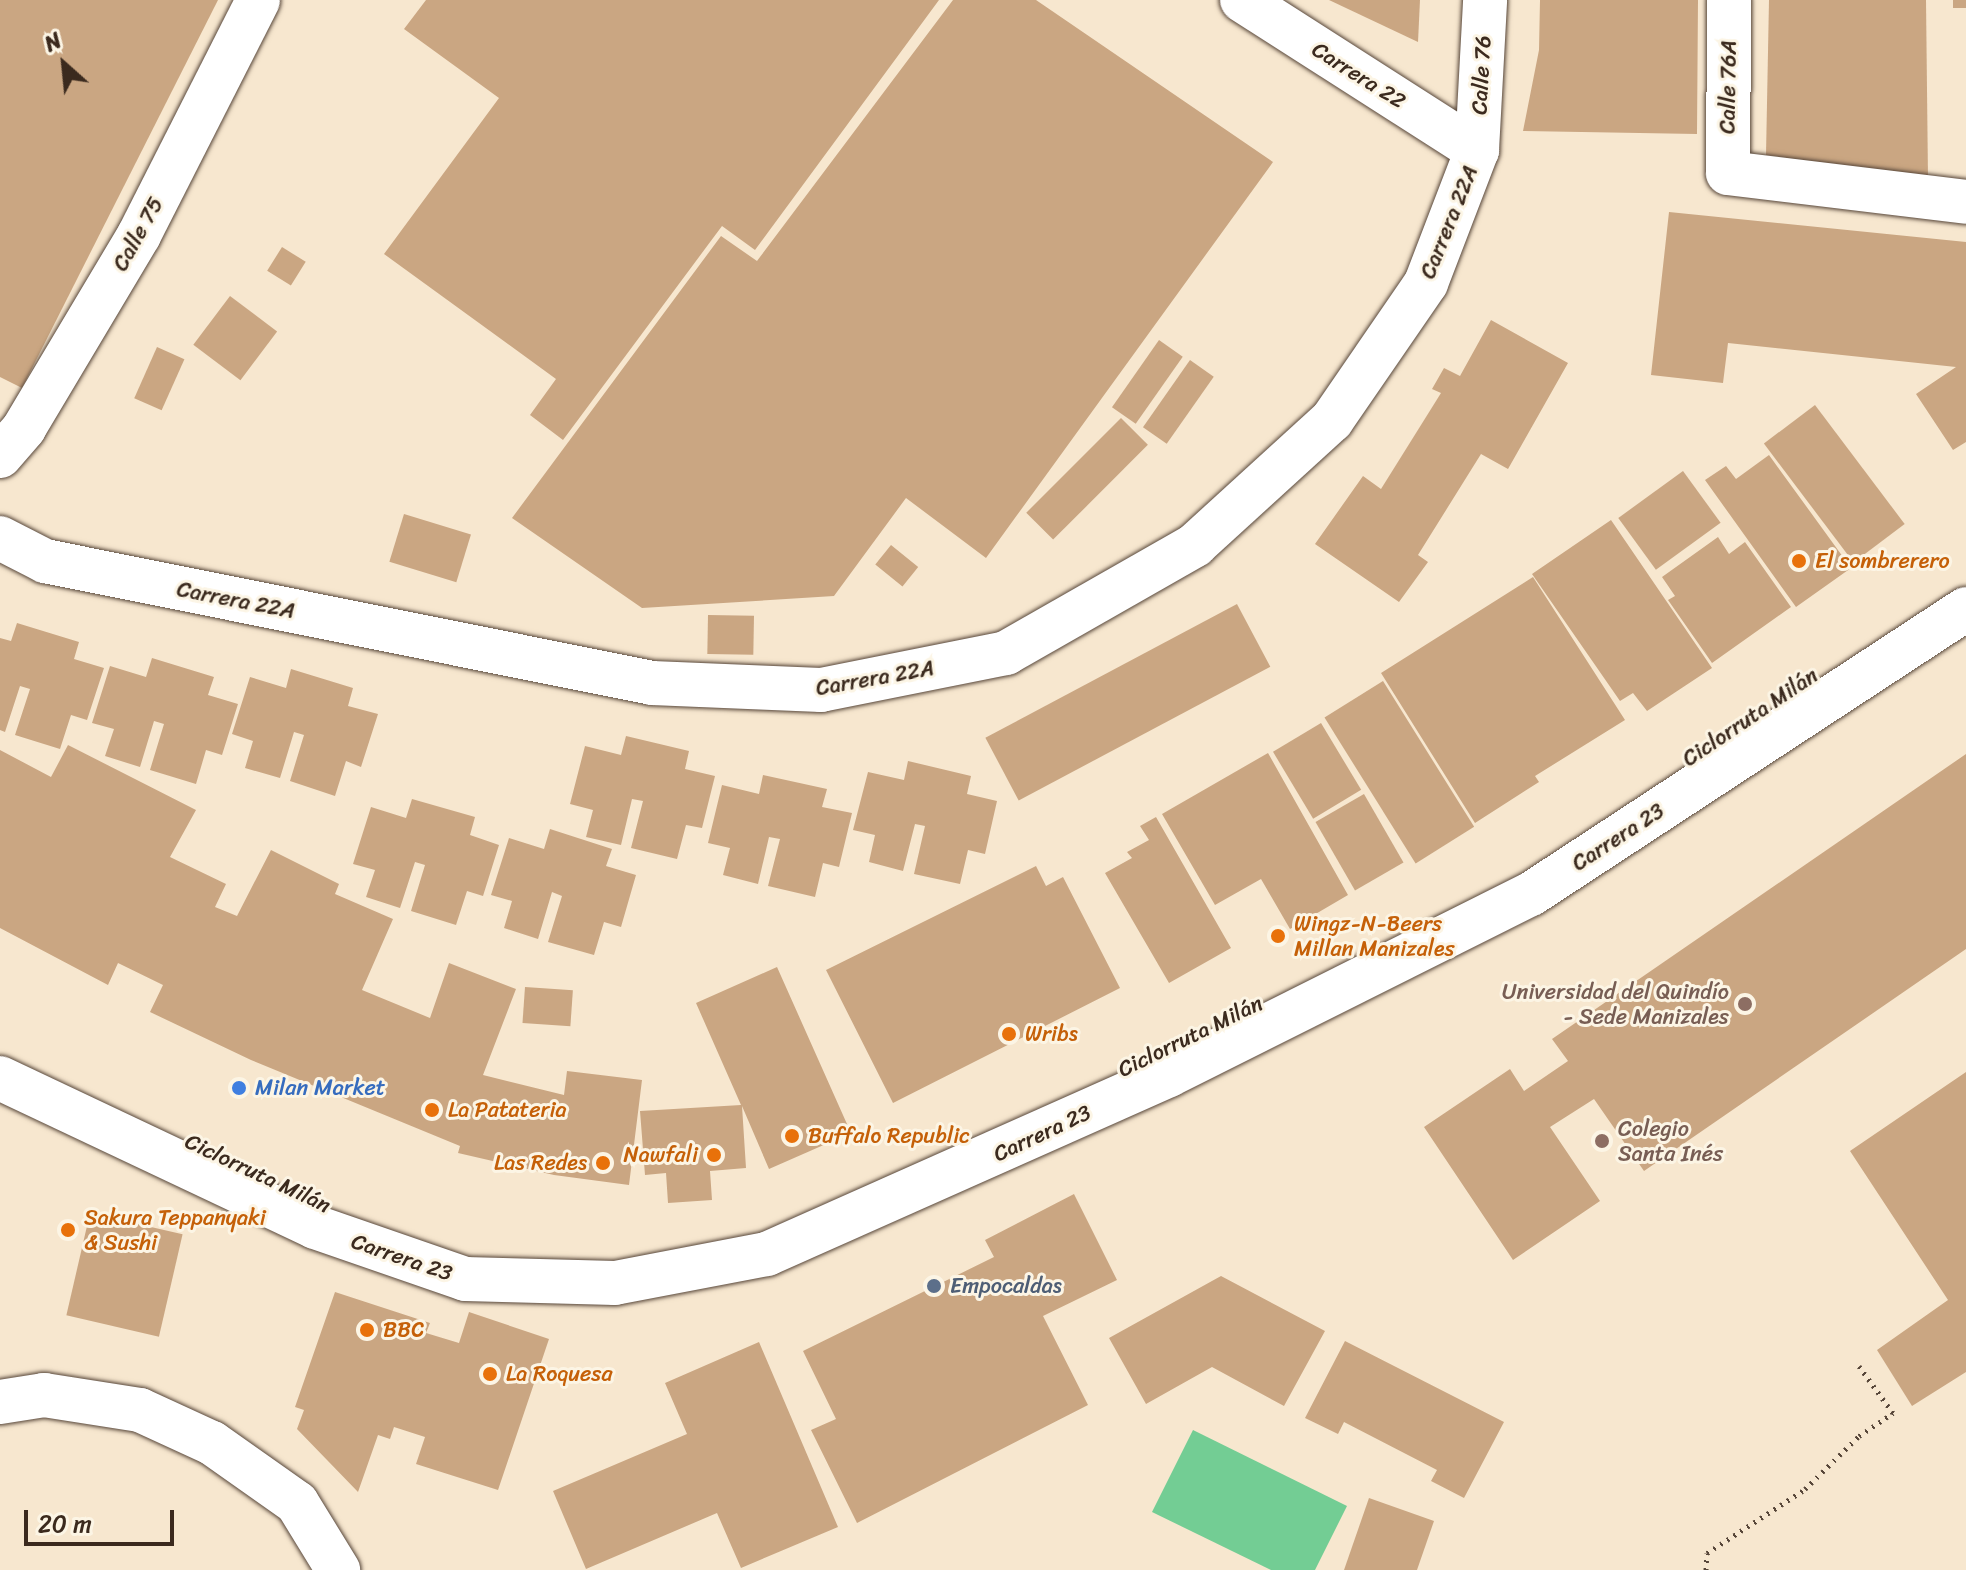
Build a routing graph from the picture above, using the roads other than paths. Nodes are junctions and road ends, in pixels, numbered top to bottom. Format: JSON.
{"nodes":[{"id":1,"x":258,"y":0,"type":"edge"},
{"id":2,"x":1242,"y":0,"type":"edge"},
{"id":3,"x":1485,"y":0,"type":"edge"},
{"id":4,"x":1729,"y":0,"type":"edge"},
{"id":5,"x":1477,"y":150,"type":"junction"},
{"id":6,"x":1966,"y":202,"type":"edge"},
{"id":7,"x":0,"y":456,"type":"edge"},
{"id":8,"x":0,"y":538,"type":"edge"},
{"id":9,"x":1966,"y":609,"type":"edge"},
{"id":10,"x":0,"y":1078,"type":"edge"},
{"id":11,"x":0,"y":1402,"type":"edge"},
{"id":12,"x":338,"y":1570,"type":"edge"}],
"edges":[{"from":1,"to":7,"type":"street","name":"Calle 75"},
{"from":2,"to":5,"type":"street","name":"Carrera 22"},
{"from":3,"to":5,"type":"street","name":"Calle 76"},
{"from":4,"to":6,"type":"street","name":"Calle 76A"},
{"from":5,"to":8,"type":"street","name":"Carrera 22A"},
{"from":9,"to":10,"type":"street","name":"Carrera 23"},
{"from":11,"to":12,"type":"street"}]}
